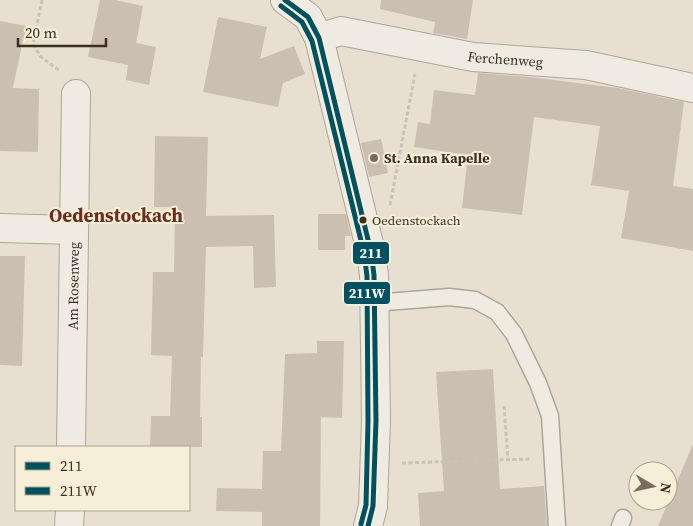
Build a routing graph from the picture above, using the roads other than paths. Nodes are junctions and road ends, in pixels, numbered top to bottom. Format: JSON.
{"nodes":[{"id":1,"x":289,"y":1,"type":"edge"},
{"id":2,"x":319,"y":38,"type":"junction"},
{"id":3,"x":693,"y":88,"type":"edge"},
{"id":4,"x":76,"y":94,"type":"road end"},
{"id":5,"x":0,"y":228,"type":"edge"},
{"id":6,"x":74,"y":230,"type":"junction"},
{"id":7,"x":374,"y":302,"type":"junction"},
{"id":8,"x":71,"y":446,"type":"edge"},
{"id":9,"x":70,"y":511,"type":"edge"},
{"id":10,"x":69,"y":526,"type":"edge"},
{"id":11,"x":368,"y":526,"type":"edge"},
{"id":12,"x":556,"y":526,"type":"edge"}],
"edges":[{"from":1,"to":2,"type":"street"},
{"from":2,"to":3,"type":"street","name":"Ferchenweg"},
{"from":2,"to":7,"type":"street"},
{"from":4,"to":6,"type":"street","name":"Am Rosenweg"},
{"from":5,"to":6,"type":"street"},
{"from":6,"to":8,"type":"street","name":"Am Rosenweg"},
{"from":7,"to":11,"type":"street"},
{"from":7,"to":12,"type":"lane"},
{"from":9,"to":10,"type":"street"}]}
